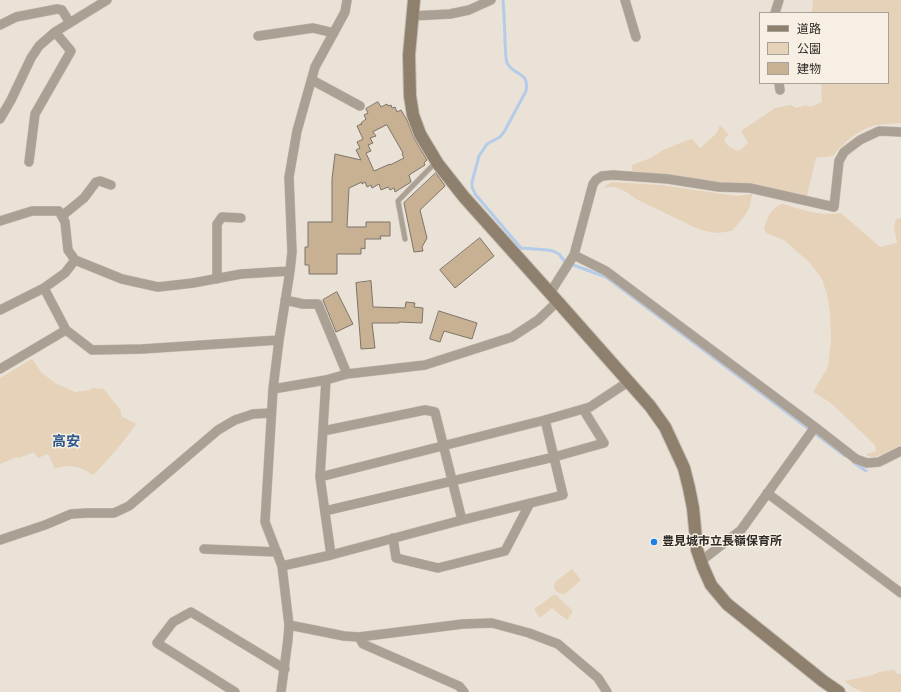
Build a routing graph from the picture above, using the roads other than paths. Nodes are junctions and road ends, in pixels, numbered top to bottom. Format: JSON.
{"nodes":[{"id":1,"x":107,"y":0,"type":"edge"},
{"id":2,"x":347,"y":0,"type":"edge"},
{"id":3,"x":414,"y":0,"type":"edge"},
{"id":4,"x":491,"y":0,"type":"edge"},
{"id":5,"x":625,"y":0,"type":"edge"},
{"id":6,"x":780,"y":0,"type":"edge"},
{"id":7,"x":775,"y":12,"type":"edge"},
{"id":8,"x":412,"y":16,"type":"junction"},
{"id":9,"x":70,"y":23,"type":"junction"},
{"id":10,"x":0,"y":25,"type":"edge"},
{"id":11,"x":55,"y":32,"type":"junction"},
{"id":12,"x":334,"y":33,"type":"junction"},
{"id":13,"x":258,"y":36,"type":"dead end"},
{"id":14,"x":636,"y":37,"type":"dead end"},
{"id":15,"x":312,"y":80,"type":"junction"},
{"id":16,"x":360,"y":106,"type":"dead end"},
{"id":17,"x":0,"y":119,"type":"edge"},
{"id":18,"x":901,"y":132,"type":"edge"},
{"id":19,"x":29,"y":162,"type":"dead end"},
{"id":20,"x":436,"y":162,"type":"junction"},
{"id":21,"x":111,"y":185,"type":"dead end"},
{"id":22,"x":62,"y":216,"type":"junction"},
{"id":23,"x":241,"y":218,"type":"dead end"},
{"id":24,"x":0,"y":221,"type":"edge"},
{"id":25,"x":405,"y":239,"type":"dead end"},
{"id":26,"x":574,"y":255,"type":"junction"},
{"id":27,"x":75,"y":260,"type":"junction"},
{"id":28,"x":290,"y":271,"type":"junction"},
{"id":29,"x":217,"y":279,"type":"junction"},
{"id":30,"x":44,"y":288,"type":"junction"},
{"id":31,"x":554,"y":297,"type":"junction"},
{"id":32,"x":285,"y":300,"type":"junction"},
{"id":33,"x":0,"y":310,"type":"edge"},
{"id":34,"x":66,"y":330,"type":"junction"},
{"id":35,"x":278,"y":340,"type":"junction"},
{"id":36,"x":0,"y":369,"type":"edge"},
{"id":37,"x":346,"y":374,"type":"junction"},
{"id":38,"x":326,"y":380,"type":"junction"},
{"id":39,"x":628,"y":382,"type":"junction"},
{"id":40,"x":273,"y":388,"type":"junction"},
{"id":41,"x":583,"y":409,"type":"junction"},
{"id":42,"x":271,"y":413,"type":"junction"},
{"id":43,"x":545,"y":420,"type":"junction"},
{"id":44,"x":815,"y":427,"type":"junction"},
{"id":45,"x":323,"y":431,"type":"junction"},
{"id":46,"x":443,"y":446,"type":"junction"},
{"id":47,"x":901,"y":451,"type":"edge"},
{"id":48,"x":554,"y":457,"type":"junction"},
{"id":49,"x":320,"y":477,"type":"junction"},
{"id":50,"x":452,"y":481,"type":"junction"},
{"id":51,"x":767,"y":493,"type":"junction"},
{"id":52,"x":530,"y":504,"type":"junction"},
{"id":53,"x":325,"y":512,"type":"junction"},
{"id":54,"x":462,"y":520,"type":"junction"},
{"id":55,"x":393,"y":538,"type":"junction"},
{"id":56,"x":0,"y":540,"type":"edge"},
{"id":57,"x":204,"y":549,"type":"dead end"},
{"id":58,"x":277,"y":552,"type":"junction"},
{"id":59,"x":331,"y":555,"type":"junction"},
{"id":60,"x":701,"y":561,"type":"junction"},
{"id":61,"x":282,"y":566,"type":"junction"},
{"id":62,"x":901,"y":593,"type":"edge"},
{"id":63,"x":289,"y":625,"type":"junction"},
{"id":64,"x":359,"y":636,"type":"junction"},
{"id":65,"x":285,"y":669,"type":"junction"},
{"id":66,"x":235,"y":692,"type":"edge"},
{"id":67,"x":281,"y":692,"type":"edge"},
{"id":68,"x":464,"y":692,"type":"edge"},
{"id":69,"x":607,"y":692,"type":"edge"},
{"id":70,"x":839,"y":692,"type":"edge"}],
"edges":[{"from":1,"to":9,"type":"street"},
{"from":2,"to":12,"type":"street"},
{"from":3,"to":8,"type":"street"},
{"from":4,"to":8,"type":"street"},
{"from":5,"to":14,"type":"street"},
{"from":6,"to":7,"type":"street"},
{"from":8,"to":20,"type":"street"},
{"from":9,"to":10,"type":"street"},
{"from":9,"to":11,"type":"street"},
{"from":11,"to":17,"type":"street"},
{"from":11,"to":19,"type":"street"},
{"from":12,"to":13,"type":"street"},
{"from":12,"to":15,"type":"street"},
{"from":15,"to":16,"type":"street"},
{"from":15,"to":28,"type":"street"},
{"from":18,"to":26,"type":"street"},
{"from":20,"to":25,"type":"lane"},
{"from":20,"to":31,"type":"street"},
{"from":21,"to":22,"type":"street"},
{"from":22,"to":24,"type":"street"},
{"from":22,"to":27,"type":"street"},
{"from":23,"to":29,"type":"street"},
{"from":26,"to":31,"type":"street"},
{"from":26,"to":44,"type":"street"},
{"from":27,"to":29,"type":"street"},
{"from":27,"to":30,"type":"street"},
{"from":28,"to":29,"type":"street"},
{"from":28,"to":32,"type":"street"},
{"from":30,"to":33,"type":"street"},
{"from":30,"to":34,"type":"street"},
{"from":31,"to":37,"type":"street"},
{"from":31,"to":39,"type":"street"},
{"from":32,"to":35,"type":"street"},
{"from":32,"to":37,"type":"street"},
{"from":34,"to":35,"type":"street"},
{"from":34,"to":36,"type":"street"},
{"from":35,"to":40,"type":"street"},
{"from":37,"to":38,"type":"street"},
{"from":38,"to":40,"type":"street"},
{"from":38,"to":45,"type":"street"},
{"from":39,"to":41,"type":"street"},
{"from":39,"to":60,"type":"street"},
{"from":40,"to":42,"type":"street"},
{"from":41,"to":43,"type":"street"},
{"from":41,"to":48,"type":"street"},
{"from":42,"to":56,"type":"street"},
{"from":42,"to":58,"type":"street"},
{"from":43,"to":46,"type":"street"},
{"from":43,"to":48,"type":"street"},
{"from":44,"to":47,"type":"street"},
{"from":44,"to":51,"type":"street"},
{"from":45,"to":46,"type":"street"},
{"from":45,"to":49,"type":"street"},
{"from":46,"to":49,"type":"street"},
{"from":46,"to":50,"type":"street"},
{"from":48,"to":50,"type":"street"},
{"from":48,"to":52,"type":"street"},
{"from":49,"to":53,"type":"street"},
{"from":50,"to":53,"type":"street"},
{"from":50,"to":54,"type":"street"},
{"from":51,"to":60,"type":"street"},
{"from":51,"to":62,"type":"street"},
{"from":52,"to":54,"type":"street"},
{"from":52,"to":55,"type":"street"},
{"from":53,"to":59,"type":"street"},
{"from":54,"to":55,"type":"street"},
{"from":55,"to":59,"type":"street"},
{"from":57,"to":58,"type":"street"},
{"from":58,"to":61,"type":"street"},
{"from":59,"to":61,"type":"street"},
{"from":60,"to":70,"type":"street"},
{"from":61,"to":63,"type":"street"},
{"from":63,"to":64,"type":"street"},
{"from":63,"to":65,"type":"street"},
{"from":64,"to":68,"type":"street"},
{"from":64,"to":69,"type":"street"},
{"from":65,"to":66,"type":"street"},
{"from":65,"to":67,"type":"street"}]}
